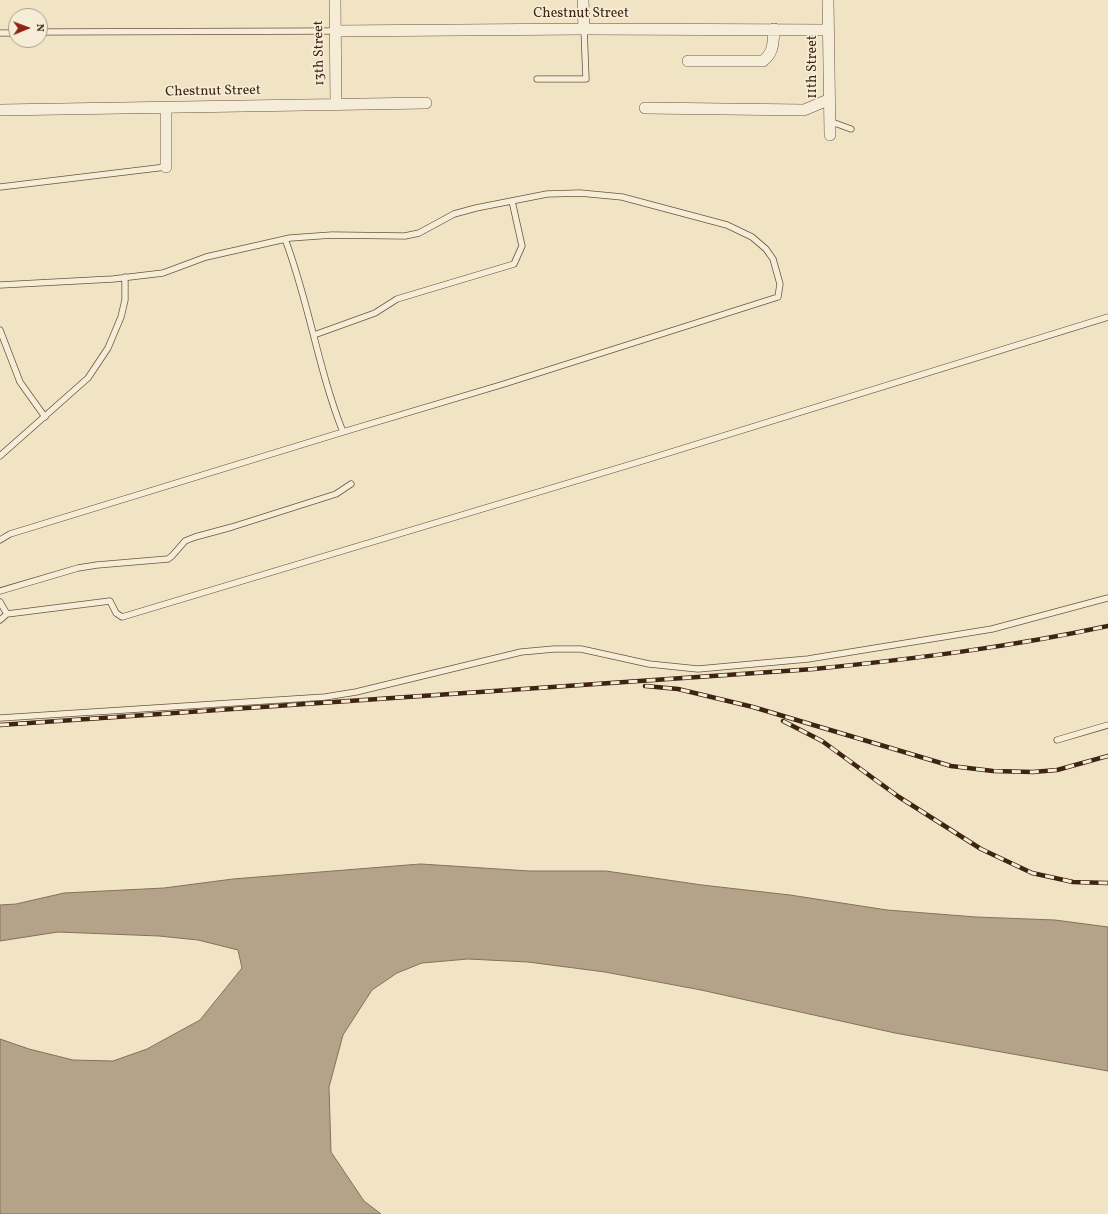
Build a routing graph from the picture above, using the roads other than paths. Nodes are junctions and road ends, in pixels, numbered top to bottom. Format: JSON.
{"nodes":[{"id":1,"x":335,"y":0,"type":"edge"},
{"id":2,"x":583,"y":0,"type":"edge"},
{"id":3,"x":828,"y":0,"type":"edge"},
{"id":4,"x":584,"y":29,"type":"junction"},
{"id":5,"x":774,"y":29,"type":"junction"},
{"id":6,"x":828,"y":30,"type":"junction"},
{"id":7,"x":335,"y":31,"type":"junction"},
{"id":8,"x":48,"y":32,"type":"edge"},
{"id":9,"x":688,"y":61,"type":"dead end"},
{"id":10,"x":537,"y":79,"type":"dead end"},
{"id":11,"x":828,"y":100,"type":"junction"},
{"id":12,"x":426,"y":103,"type":"dead end"},
{"id":13,"x":336,"y":105,"type":"junction"},
{"id":14,"x":166,"y":108,"type":"junction"},
{"id":15,"x":645,"y":108,"type":"dead end"},
{"id":16,"x":0,"y":110,"type":"edge"},
{"id":17,"x":829,"y":121,"type":"junction"},
{"id":18,"x":851,"y":129,"type":"dead end"},
{"id":19,"x":830,"y":134,"type":"dead end"},
{"id":20,"x":166,"y":167,"type":"joint"},
{"id":21,"x":0,"y":187,"type":"edge"},
{"id":22,"x":512,"y":201,"type":"junction"},
{"id":23,"x":285,"y":239,"type":"junction"},
{"id":24,"x":125,"y":277,"type":"junction"},
{"id":25,"x":0,"y":284,"type":"edge"},
{"id":26,"x":1108,"y":317,"type":"edge"},
{"id":27,"x":0,"y":330,"type":"edge"},
{"id":28,"x":314,"y":335,"type":"junction"},
{"id":29,"x":45,"y":417,"type":"junction"},
{"id":30,"x":343,"y":432,"type":"junction"},
{"id":31,"x":0,"y":456,"type":"edge"},
{"id":32,"x":351,"y":484,"type":"dead end"},
{"id":33,"x":0,"y":540,"type":"edge"},
{"id":34,"x":0,"y":591,"type":"edge"},
{"id":35,"x":1108,"y":598,"type":"edge"},
{"id":36,"x":0,"y":602,"type":"edge"},
{"id":37,"x":7,"y":614,"type":"junction"},
{"id":38,"x":0,"y":620,"type":"edge"},
{"id":39,"x":0,"y":718,"type":"edge"},
{"id":40,"x":1108,"y":725,"type":"edge"},
{"id":41,"x":1057,"y":740,"type":"dead end"}],
"edges":[{"from":1,"to":7,"type":"street","name":"13th Street"},
{"from":2,"to":4,"type":"street"},
{"from":3,"to":6,"type":"street","name":"11th Street"},
{"from":4,"to":5,"type":"street","name":"Chestnut Street"},
{"from":4,"to":7,"type":"street","name":"Chestnut Street"},
{"from":4,"to":10,"type":"lane"},
{"from":5,"to":6,"type":"street","name":"Chestnut Street"},
{"from":5,"to":9,"type":"street"},
{"from":6,"to":11,"type":"street","name":"11th Street"},
{"from":7,"to":8,"type":"lane"},
{"from":7,"to":13,"type":"street","name":"13th Street"},
{"from":11,"to":15,"type":"street"},
{"from":11,"to":17,"type":"street","name":"11th Street"},
{"from":12,"to":13,"type":"street","name":"Chestnut Street"},
{"from":13,"to":14,"type":"street","name":"Chestnut Street"},
{"from":14,"to":16,"type":"street","name":"Chestnut Street"},
{"from":14,"to":20,"type":"street"},
{"from":17,"to":18,"type":"lane"},
{"from":17,"to":19,"type":"street","name":"11th Street"},
{"from":20,"to":21,"type":"lane"},
{"from":22,"to":23,"type":"lane"},
{"from":22,"to":28,"type":"lane"},
{"from":22,"to":30,"type":"lane"},
{"from":23,"to":24,"type":"lane"},
{"from":23,"to":28,"type":"lane"},
{"from":24,"to":25,"type":"lane"},
{"from":24,"to":29,"type":"lane"},
{"from":26,"to":37,"type":"lane"},
{"from":27,"to":29,"type":"lane"},
{"from":28,"to":30,"type":"lane"},
{"from":29,"to":31,"type":"lane"},
{"from":30,"to":33,"type":"lane"},
{"from":32,"to":34,"type":"lane"},
{"from":35,"to":39,"type":"lane"},
{"from":36,"to":37,"type":"lane"},
{"from":37,"to":38,"type":"lane"},
{"from":40,"to":41,"type":"lane"}]}
